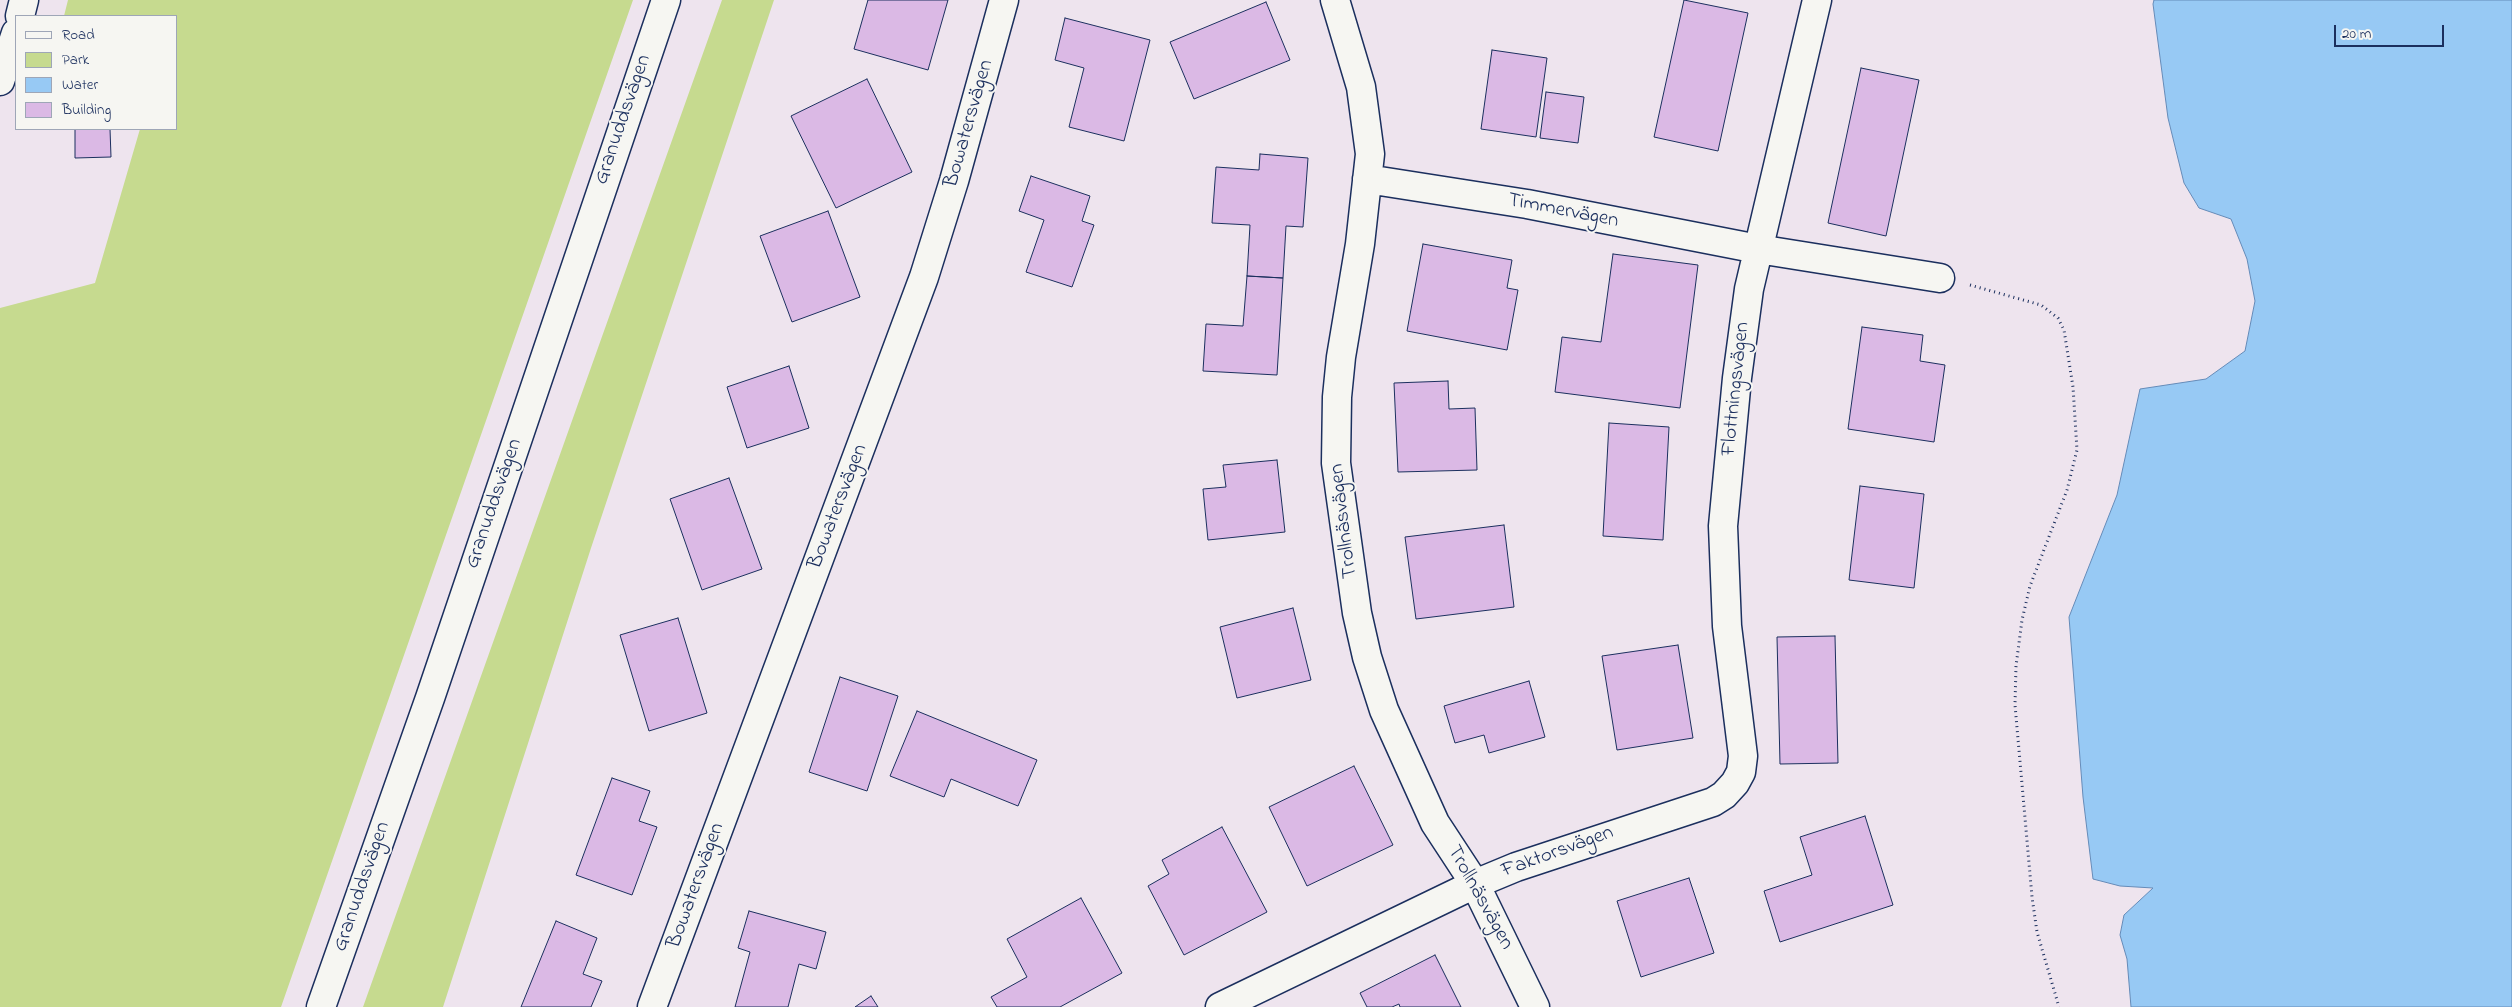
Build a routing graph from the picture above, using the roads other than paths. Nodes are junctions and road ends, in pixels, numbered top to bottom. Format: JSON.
{"nodes":[{"id":1,"x":24,"y":0,"type":"edge"},
{"id":2,"x":666,"y":0,"type":"edge"},
{"id":3,"x":1004,"y":0,"type":"edge"},
{"id":4,"x":1335,"y":0,"type":"edge"},
{"id":5,"x":1817,"y":0,"type":"edge"},
{"id":6,"x":20,"y":15,"type":"edge"},
{"id":7,"x":15,"y":35,"type":"edge"},
{"id":8,"x":0,"y":81,"type":"edge"},
{"id":9,"x":1367,"y":179,"type":"junction"},
{"id":10,"x":1758,"y":249,"type":"junction"},
{"id":11,"x":1940,"y":278,"type":"road end"},
{"id":12,"x":1735,"y":783,"type":"joint"},
{"id":13,"x":1475,"y":884,"type":"junction"},
{"id":14,"x":321,"y":1007,"type":"edge"},
{"id":15,"x":652,"y":1007,"type":"edge"},
{"id":16,"x":1220,"y":1007,"type":"edge"},
{"id":17,"x":1535,"y":1007,"type":"edge"}],
"edges":[{"from":1,"to":6,"type":"street"},
{"from":2,"to":14,"type":"street","name":"Granuddsvägen"},
{"from":3,"to":15,"type":"street","name":"Bowatersvägen"},
{"from":4,"to":9,"type":"street","name":"Trollnäsvägen"},
{"from":5,"to":10,"type":"street","name":"Flottningsvägen"},
{"from":7,"to":8,"type":"street"},
{"from":9,"to":10,"type":"street","name":"Timmervägen"},
{"from":9,"to":13,"type":"street","name":"Trollnäsvägen"},
{"from":10,"to":11,"type":"street","name":"Timmervägen"},
{"from":10,"to":12,"type":"street","name":"Flottningsvägen"},
{"from":12,"to":13,"type":"street","name":"Faktorsvägen"},
{"from":13,"to":16,"type":"street","name":"Faktorsvägen"},
{"from":13,"to":17,"type":"street","name":"Trollnäsvägen"}]}
